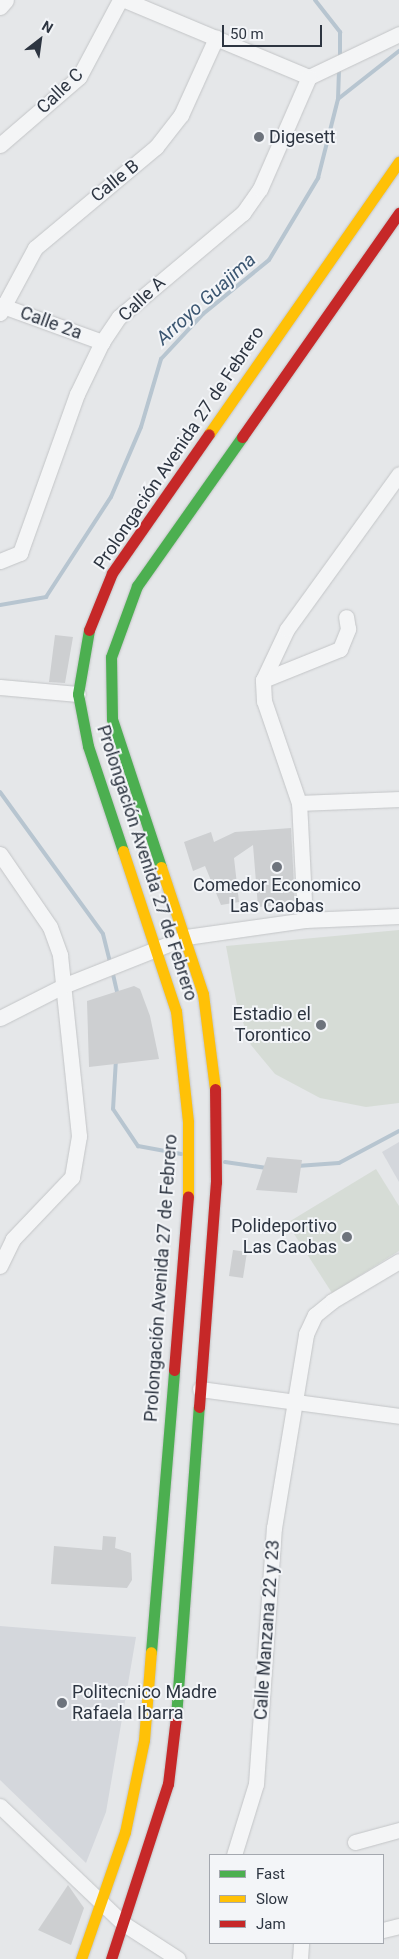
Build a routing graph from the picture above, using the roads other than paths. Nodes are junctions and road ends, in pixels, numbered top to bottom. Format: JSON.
{"nodes":[{"id":1,"x":6,"y":0,"type":"edge"},
{"id":2,"x":120,"y":0,"type":"edge"},
{"id":3,"x":125,"y":0,"type":"edge"},
{"id":4,"x":0,"y":7,"type":"edge"},
{"id":5,"x":399,"y":34,"type":"edge"},
{"id":6,"x":216,"y":38,"type":"junction"},
{"id":7,"x":310,"y":77,"type":"junction"},
{"id":8,"x":0,"y":145,"type":"edge"},
{"id":9,"x":399,"y":162,"type":"edge"},
{"id":10,"x":399,"y":214,"type":"edge"},
{"id":11,"x":1,"y":308,"type":"edge"},
{"id":12,"x":102,"y":342,"type":"junction"},
{"id":13,"x":399,"y":474,"type":"edge"},
{"id":14,"x":0,"y":561,"type":"edge"},
{"id":15,"x":346,"y":617,"type":"dead end"},
{"id":16,"x":263,"y":680,"type":"junction"},
{"id":17,"x":0,"y":687,"type":"edge"},
{"id":18,"x":78,"y":694,"type":"junction"},
{"id":19,"x":399,"y":799,"type":"edge"},
{"id":20,"x":299,"y":803,"type":"junction"},
{"id":21,"x":0,"y":854,"type":"edge"},
{"id":22,"x":399,"y":916,"type":"edge"},
{"id":23,"x":305,"y":920,"type":"junction"},
{"id":24,"x":186,"y":936,"type":"junction"},
{"id":25,"x":157,"y":946,"type":"junction"},
{"id":26,"x":62,"y":986,"type":"junction"},
{"id":27,"x":0,"y":1018,"type":"edge"},
{"id":28,"x":399,"y":1262,"type":"edge"},
{"id":29,"x":0,"y":1266,"type":"edge"},
{"id":30,"x":200,"y":1389,"type":"junction"},
{"id":31,"x":295,"y":1404,"type":"junction"},
{"id":32,"x":399,"y":1416,"type":"edge"},
{"id":33,"x":0,"y":1806,"type":"edge"},
{"id":34,"x":399,"y":1830,"type":"edge"},
{"id":35,"x":355,"y":1842,"type":"dead end"},
{"id":36,"x":234,"y":1854,"type":"edge"},
{"id":37,"x":102,"y":1902,"type":"junction"},
{"id":38,"x":124,"y":1924,"type":"junction"},
{"id":39,"x":399,"y":1926,"type":"edge"},
{"id":40,"x":384,"y":1930,"type":"edge"},
{"id":41,"x":302,"y":1944,"type":"edge"},
{"id":42,"x":81,"y":1959,"type":"edge"},
{"id":43,"x":111,"y":1959,"type":"edge"},
{"id":44,"x":178,"y":1959,"type":"edge"},
{"id":45,"x":300,"y":1959,"type":"edge"}],
"edges":[{"from":1,"to":4,"type":"street"},
{"from":2,"to":8,"type":"street","name":"Calle C"},
{"from":3,"to":6,"type":"street"},
{"from":5,"to":7,"type":"street"},
{"from":6,"to":7,"type":"street"},
{"from":6,"to":11,"type":"street","name":"Calle B"},
{"from":7,"to":12,"type":"street","name":"Calle A"},
{"from":9,"to":18,"type":"main road","name":"Prolongación Avenida 27 de Febrero"},
{"from":10,"to":24,"type":"main road","name":"Prolongación Avenida 27 de Febrero"},
{"from":11,"to":12,"type":"street","name":"Calle 2a"},
{"from":12,"to":14,"type":"street","name":"Calle A"},
{"from":13,"to":16,"type":"street"},
{"from":15,"to":16,"type":"street"},
{"from":16,"to":20,"type":"street"},
{"from":17,"to":18,"type":"street"},
{"from":18,"to":25,"type":"main road","name":"Prolongación Avenida 27 de Febrero"},
{"from":19,"to":20,"type":"street"},
{"from":20,"to":23,"type":"street"},
{"from":21,"to":26,"type":"street"},
{"from":22,"to":23,"type":"street"},
{"from":23,"to":24,"type":"street"},
{"from":24,"to":25,"type":"street"},
{"from":24,"to":30,"type":"main road","name":"Prolongación Avenida 27 de Febrero"},
{"from":25,"to":26,"type":"street"},
{"from":25,"to":37,"type":"main road","name":"Prolongación Avenida 27 de Febrero"},
{"from":26,"to":27,"type":"street"},
{"from":26,"to":29,"type":"street"},
{"from":28,"to":31,"type":"street","name":"Calle Manzana 22 y 23"},
{"from":30,"to":31,"type":"street"},
{"from":30,"to":38,"type":"main road","name":"Prolongación Avenida 27 de Febrero"},
{"from":31,"to":32,"type":"street"},
{"from":31,"to":36,"type":"street","name":"Calle Manzana 22 y 23"},
{"from":33,"to":37,"type":"street"},
{"from":34,"to":35,"type":"street"},
{"from":37,"to":38,"type":"street"},
{"from":37,"to":42,"type":"main road","name":"Prolongación Avenida 27 de Febrero"},
{"from":38,"to":43,"type":"main road","name":"Prolongación Avenida 27 de Febrero"},
{"from":38,"to":44,"type":"street"},
{"from":39,"to":40,"type":"street"},
{"from":41,"to":45,"type":"street"}]}
